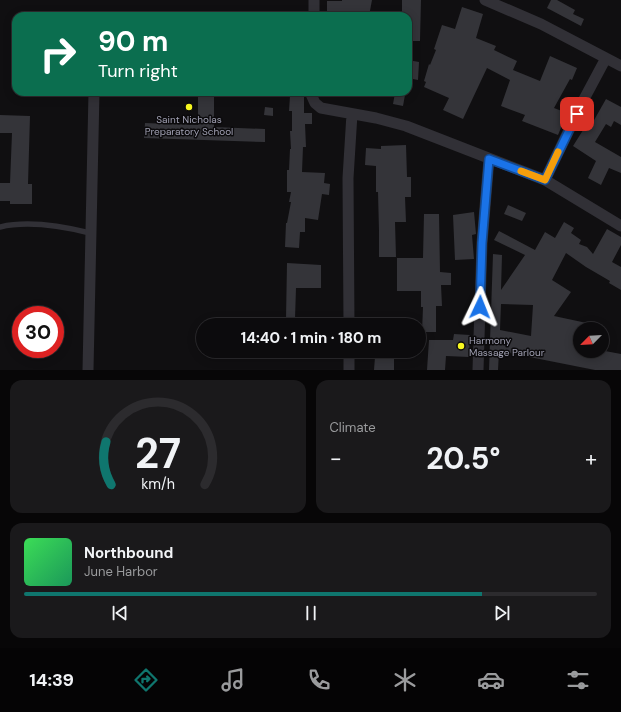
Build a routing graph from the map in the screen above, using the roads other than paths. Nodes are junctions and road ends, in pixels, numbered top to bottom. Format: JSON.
{"nodes":[{"id":1,"x":314,"y":0,"type":"edge"},
{"id":2,"x":485,"y":0,"type":"edge"},
{"id":3,"x":314,"y":12,"type":"edge"},
{"id":4,"x":606,"y":58,"type":"junction"},
{"id":5,"x":621,"y":66,"type":"edge"},
{"id":6,"x":94,"y":96,"type":"edge"},
{"id":7,"x":312,"y":96,"type":"edge"},
{"id":8,"x":352,"y":114,"type":"junction"},
{"id":9,"x":489,"y":159,"type":"junction"},
{"id":10,"x":545,"y":180,"type":"junction"},
{"id":11,"x":0,"y":226,"type":"edge"},
{"id":12,"x":621,"y":226,"type":"edge"},
{"id":13,"x":90,"y":233,"type":"junction"},
{"id":14,"x":349,"y":318,"type":"edge"},
{"id":15,"x":349,"y":358,"type":"edge"},
{"id":16,"x":88,"y":370,"type":"edge"},
{"id":17,"x":349,"y":370,"type":"edge"},
{"id":18,"x":478,"y":370,"type":"edge"}],
"edges":[{"from":1,"to":3,"type":"street"},
{"from":2,"to":4,"type":"street"},
{"from":4,"to":5,"type":"street"},
{"from":4,"to":10,"type":"street"},
{"from":6,"to":13,"type":"street"},
{"from":7,"to":8,"type":"street"},
{"from":8,"to":9,"type":"street"},
{"from":8,"to":14,"type":"street"},
{"from":9,"to":10,"type":"street"},
{"from":9,"to":18,"type":"street"},
{"from":10,"to":12,"type":"street"},
{"from":11,"to":13,"type":"lane"},
{"from":13,"to":16,"type":"street"},
{"from":15,"to":17,"type":"street"}]}
